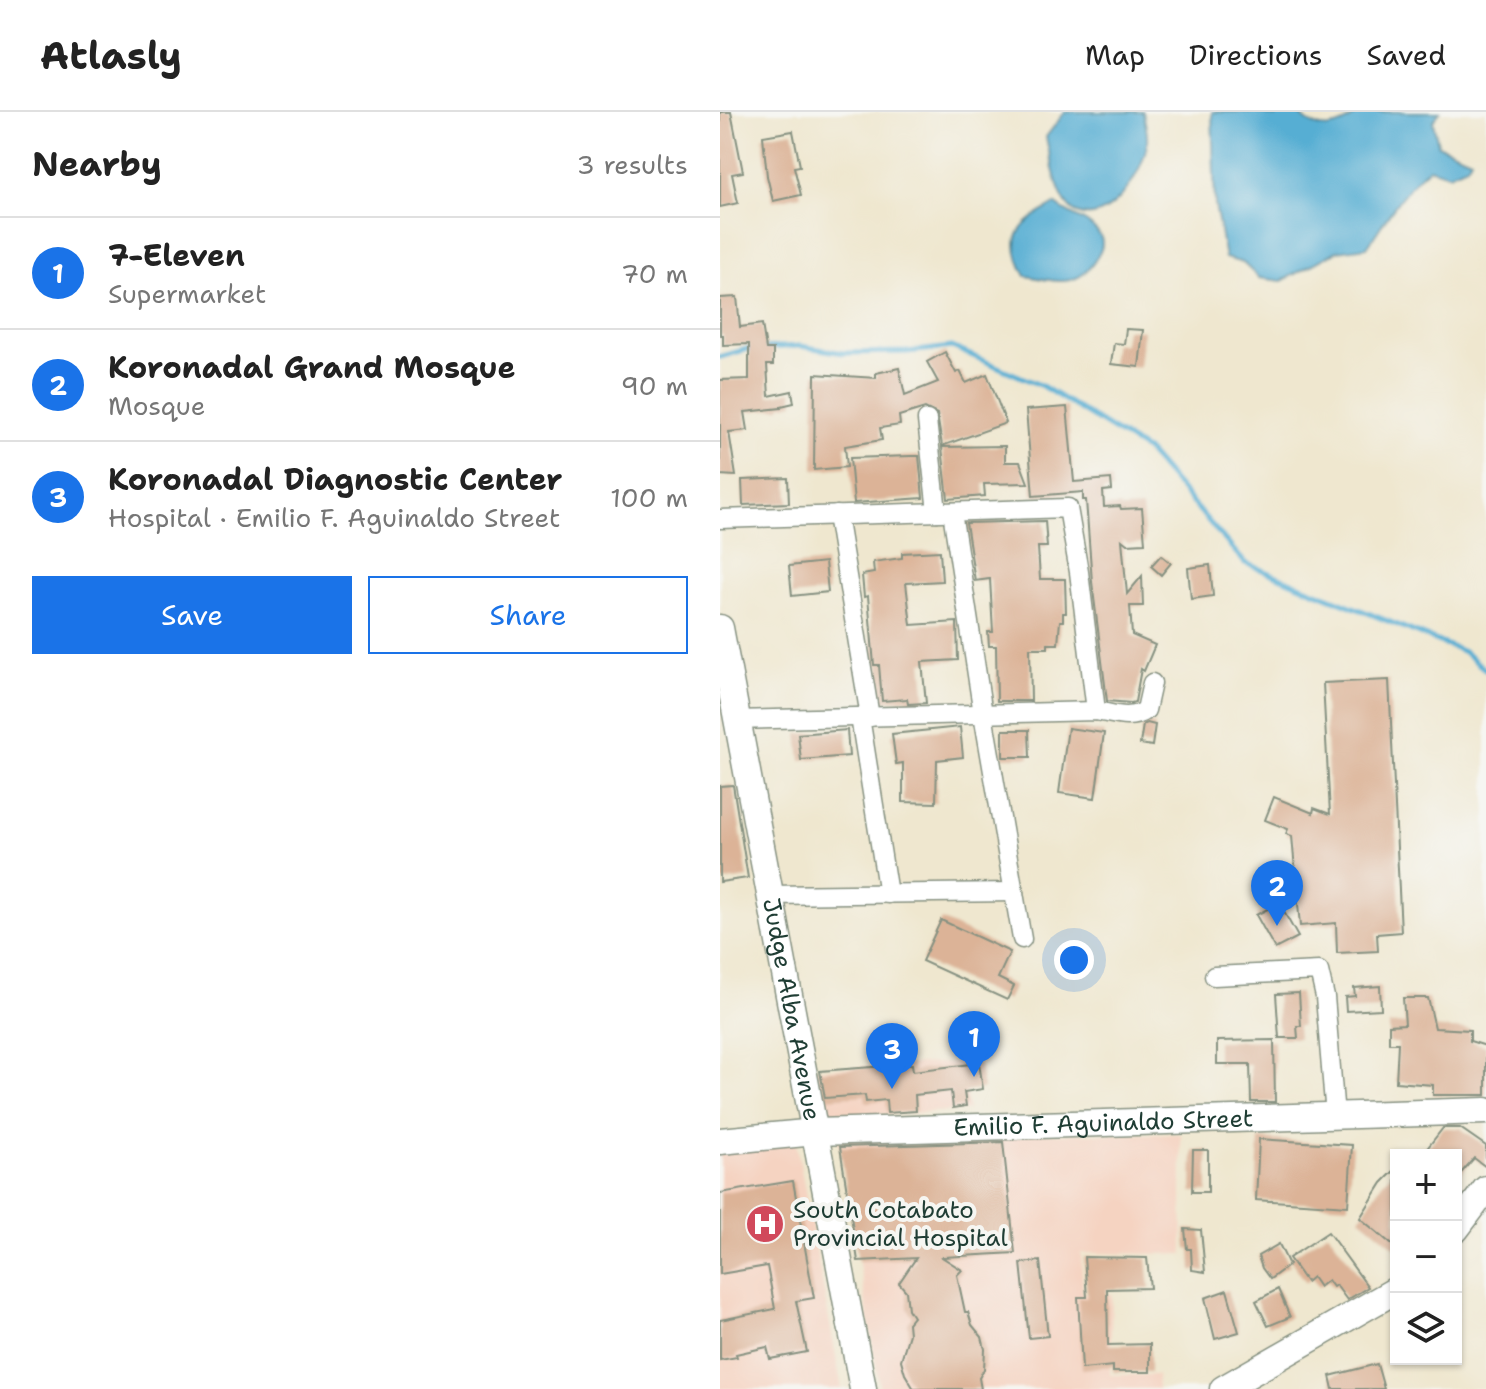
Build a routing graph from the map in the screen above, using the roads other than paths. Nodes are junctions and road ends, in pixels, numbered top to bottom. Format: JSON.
{"nodes":[{"id":1,"x":927,"y":420,"type":"dead end"},
{"id":2,"x":945,"y":512,"type":"junction"},
{"id":3,"x":837,"y":515,"type":"junction"},
{"id":4,"x":720,"y":519,"type":"edge"},
{"id":5,"x":720,"y":628,"type":"edge"},
{"id":6,"x":1152,"y":683,"type":"dead end"},
{"id":7,"x":1096,"y":711,"type":"junction"},
{"id":8,"x":983,"y":714,"type":"junction"},
{"id":9,"x":865,"y":717,"type":"junction"},
{"id":10,"x":737,"y":720,"type":"junction"},
{"id":11,"x":1014,"y":892,"type":"junction"},
{"id":12,"x":888,"y":894,"type":"junction"},
{"id":13,"x":769,"y":895,"type":"junction"},
{"id":14,"x":1022,"y":939,"type":"dead end"},
{"id":15,"x":1214,"y":976,"type":"dead end"},
{"id":16,"x":1486,"y":1111,"type":"edge"},
{"id":17,"x":1335,"y":1116,"type":"junction"},
{"id":18,"x":816,"y":1132,"type":"junction"},
{"id":19,"x":720,"y":1141,"type":"edge"},
{"id":20,"x":1486,"y":1189,"type":"edge"},
{"id":21,"x":1462,"y":1221,"type":"edge"},
{"id":22,"x":1391,"y":1293,"type":"edge"},
{"id":23,"x":863,"y":1389,"type":"edge"},
{"id":24,"x":1223,"y":1389,"type":"edge"}],
"edges":[{"from":1,"to":2,"type":"street"},
{"from":2,"to":3,"type":"street"},
{"from":2,"to":7,"type":"street"},
{"from":2,"to":8,"type":"street"},
{"from":3,"to":4,"type":"street"},
{"from":3,"to":9,"type":"street"},
{"from":5,"to":10,"type":"street","name":"Judge Alba Avenue"},
{"from":6,"to":7,"type":"street"},
{"from":7,"to":8,"type":"street"},
{"from":8,"to":9,"type":"street"},
{"from":8,"to":11,"type":"street"},
{"from":9,"to":10,"type":"street"},
{"from":9,"to":12,"type":"street"},
{"from":10,"to":13,"type":"street","name":"Judge Alba Avenue"},
{"from":11,"to":12,"type":"street"},
{"from":11,"to":14,"type":"street"},
{"from":12,"to":13,"type":"street"},
{"from":13,"to":18,"type":"street","name":"Judge Alba Avenue"},
{"from":15,"to":17,"type":"street"},
{"from":16,"to":17,"type":"street","name":"Emilio F. Aguinaldo Street"},
{"from":17,"to":18,"type":"street","name":"Emilio F. Aguinaldo Street"},
{"from":18,"to":19,"type":"street","name":"Emilio F. Aguinaldo Street"},
{"from":18,"to":23,"type":"street","name":"Judge Alba Avenue"},
{"from":20,"to":21,"type":"street"},
{"from":22,"to":24,"type":"street"}]}
